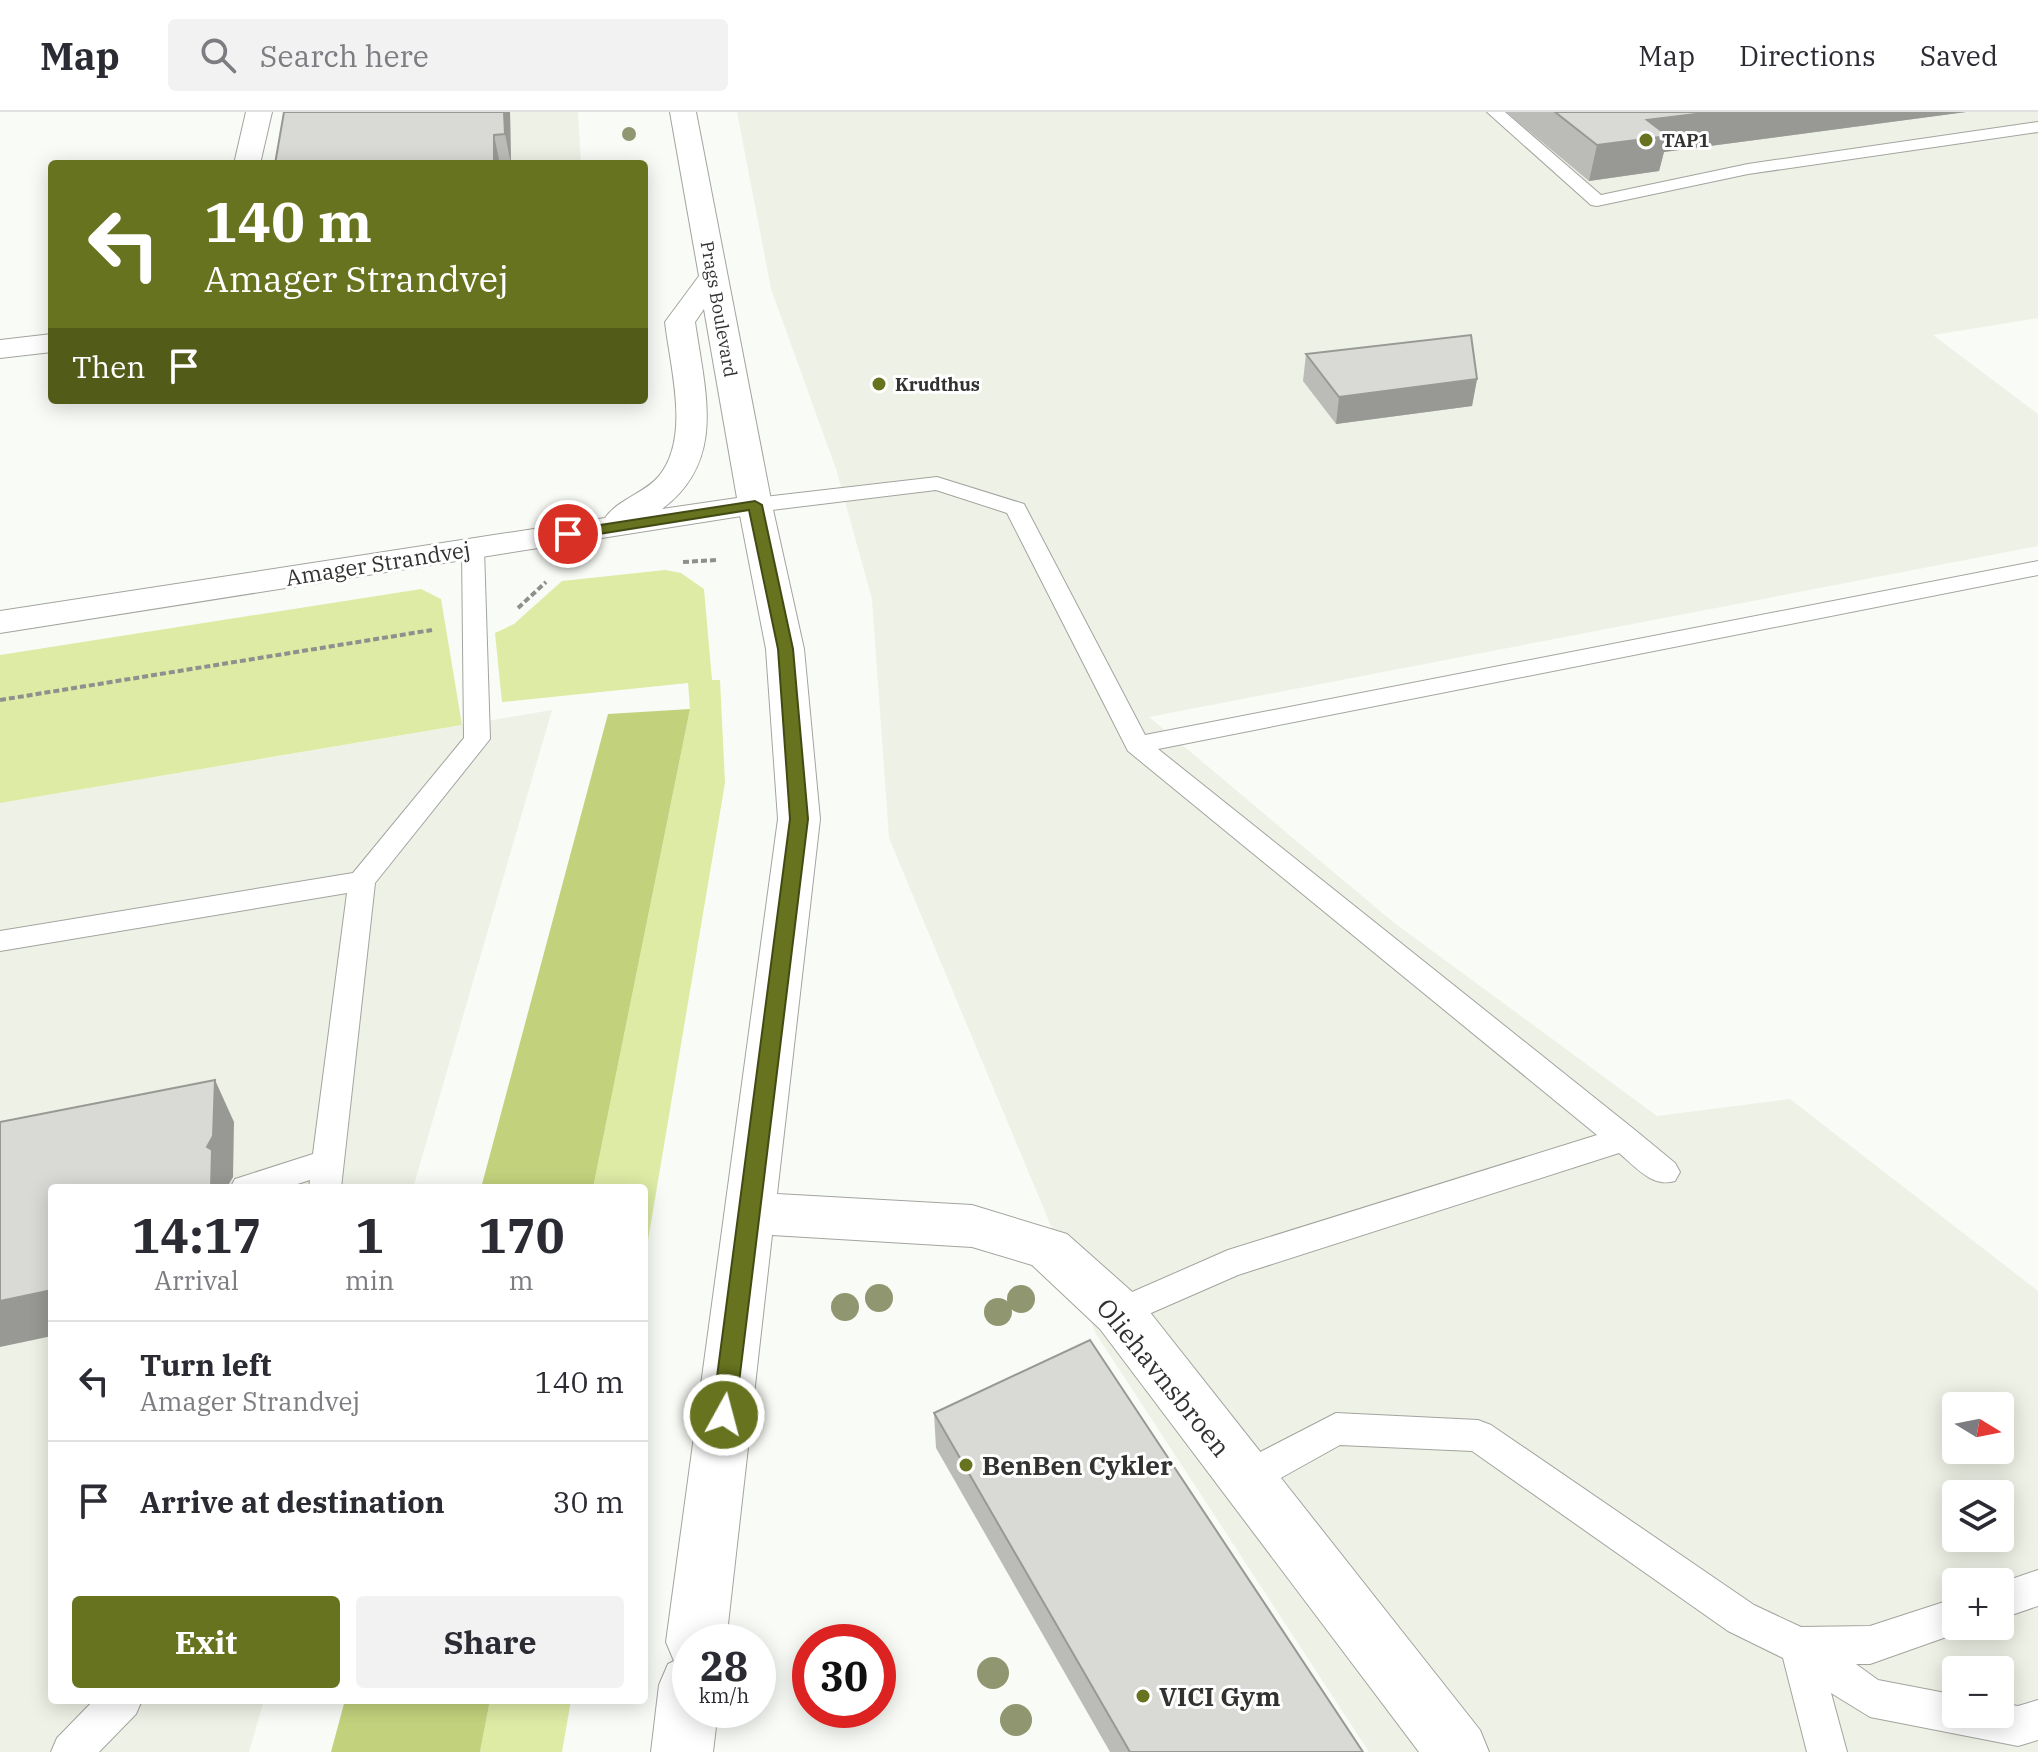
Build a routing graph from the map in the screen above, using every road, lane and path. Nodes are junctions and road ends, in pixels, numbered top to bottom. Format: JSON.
{"nodes":[{"id":1,"x":259,"y":112,"type":"edge"},
{"id":2,"x":683,"y":112,"type":"edge"},
{"id":3,"x":1495,"y":112,"type":"edge"},
{"id":4,"x":2038,"y":127,"type":"edge"},
{"id":5,"x":248,"y":160,"type":"edge"},
{"id":6,"x":713,"y":277,"type":"junction"},
{"id":7,"x":48,"y":343,"type":"edge"},
{"id":8,"x":0,"y":349,"type":"edge"},
{"id":9,"x":755,"y":505,"type":"junction"},
{"id":10,"x":595,"y":530,"type":"junction"},
{"id":11,"x":473,"y":549,"type":"junction"},
{"id":12,"x":766,"y":556,"type":"junction"},
{"id":13,"x":677,"y":563,"type":"dead end"},
{"id":14,"x":2038,"y":568,"type":"edge"},
{"id":15,"x":547,"y":582,"type":"dead end"},
{"id":16,"x":0,"y":622,"type":"edge"},
{"id":17,"x":475,"y":623,"type":"junction"},
{"id":18,"x":0,"y":700,"type":"edge"},
{"id":19,"x":1137,"y":745,"type":"junction"},
{"id":20,"x":362,"y":881,"type":"junction"},
{"id":21,"x":0,"y":941,"type":"edge"},
{"id":22,"x":1624,"y":1139,"type":"junction"},
{"id":23,"x":1664,"y":1172,"type":"dead end"},
{"id":24,"x":326,"y":1175,"type":"edge"},
{"id":25,"x":271,"y":1184,"type":"edge"},
{"id":26,"x":749,"y":1213,"type":"junction"},
{"id":27,"x":1119,"y":1313,"type":"junction"},
{"id":28,"x":1246,"y":1478,"type":"junction"},
{"id":29,"x":2038,"y":1588,"type":"edge"},
{"id":30,"x":2014,"y":1596,"type":"edge"},
{"id":31,"x":1942,"y":1621,"type":"edge"},
{"id":32,"x":698,"y":1624,"type":"edge"},
{"id":33,"x":1799,"y":1646,"type":"junction"},
{"id":34,"x":118,"y":1704,"type":"edge"},
{"id":35,"x":2038,"y":1720,"type":"edge"},
{"id":36,"x":685,"y":1728,"type":"edge"},
{"id":37,"x":71,"y":1752,"type":"edge"},
{"id":38,"x":682,"y":1752,"type":"edge"},
{"id":39,"x":1458,"y":1752,"type":"edge"},
{"id":40,"x":1827,"y":1752,"type":"edge"}],
"edges":[{"from":1,"to":5,"type":"street"},
{"from":2,"to":6,"type":"street","name":"Prags Boulevard"},
{"from":3,"to":4,"type":"lane"},
{"from":6,"to":9,"type":"street","name":"Prags Boulevard"},
{"from":6,"to":10,"type":"street"},
{"from":7,"to":8,"type":"street"},
{"from":9,"to":10,"type":"street","name":"Amager Strandvej"},
{"from":9,"to":12,"type":"street","name":"Prags Boulevard"},
{"from":9,"to":19,"type":"lane"},
{"from":10,"to":11,"type":"street","name":"Amager Strandvej"},
{"from":11,"to":16,"type":"street","name":"Amager Strandvej"},
{"from":11,"to":17,"type":"lane"},
{"from":12,"to":13,"type":"path"},
{"from":12,"to":26,"type":"street","name":"Prags Boulevard"},
{"from":14,"to":19,"type":"lane"},
{"from":15,"to":17,"type":"path"},
{"from":17,"to":18,"type":"path"},
{"from":17,"to":20,"type":"lane"},
{"from":19,"to":22,"type":"lane"},
{"from":20,"to":21,"type":"lane"},
{"from":20,"to":24,"type":"lane"},
{"from":22,"to":23,"type":"lane"},
{"from":22,"to":27,"type":"lane"},
{"from":24,"to":25,"type":"lane"},
{"from":26,"to":27,"type":"street","name":"Oliehavnsbroen"},
{"from":26,"to":32,"type":"street","name":"Prags Boulevard"},
{"from":27,"to":28,"type":"street","name":"Oliehavnsbroen"},
{"from":28,"to":33,"type":"lane"},
{"from":28,"to":39,"type":"street","name":"Oliehavnsbroen"},
{"from":29,"to":30,"type":"lane"},
{"from":31,"to":33,"type":"lane"},
{"from":33,"to":35,"type":"lane"},
{"from":33,"to":40,"type":"lane"},
{"from":34,"to":37,"type":"lane"},
{"from":36,"to":38,"type":"street"}]}
